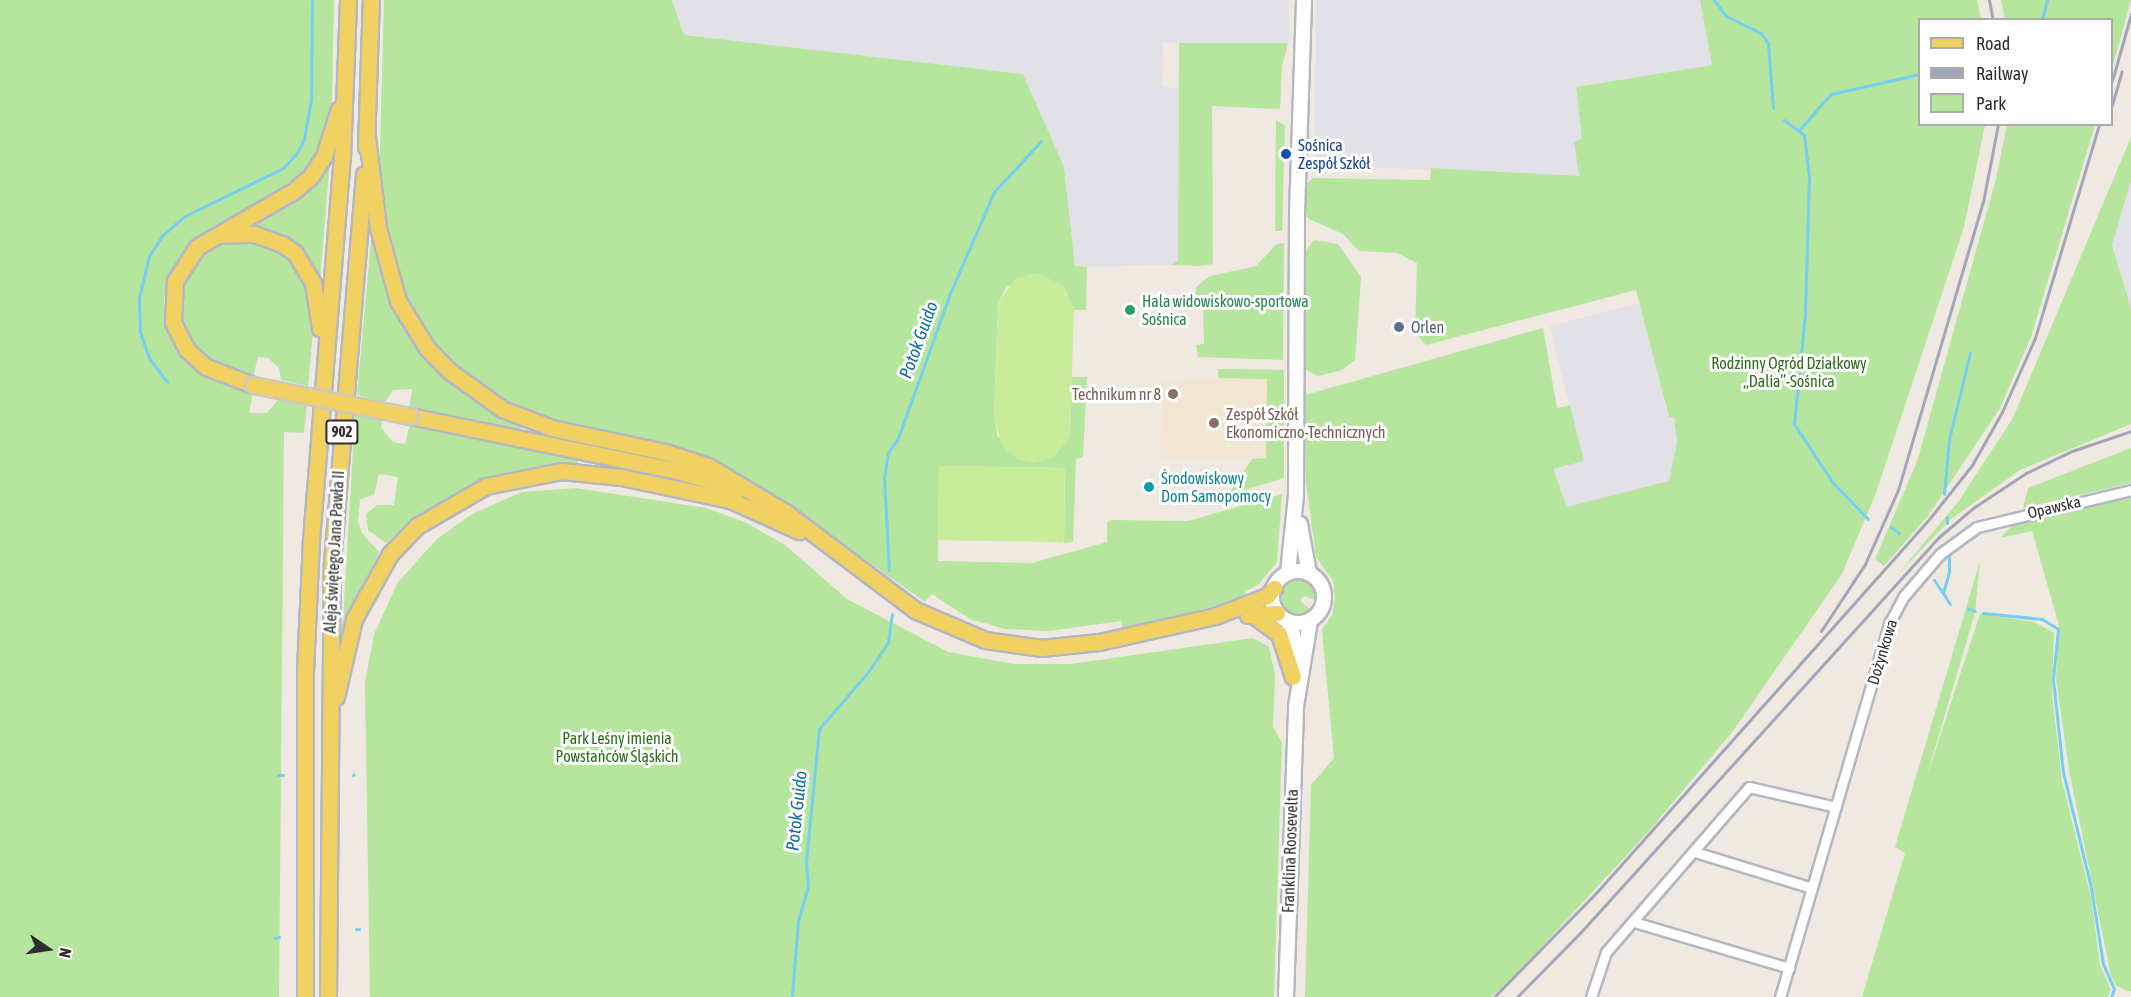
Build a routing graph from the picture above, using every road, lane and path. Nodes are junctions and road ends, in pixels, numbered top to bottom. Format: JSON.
{"nodes":[{"id":1,"x":348,"y":0,"type":"edge"},
{"id":2,"x":371,"y":0,"type":"edge"},
{"id":3,"x":1304,"y":0,"type":"edge"},
{"id":4,"x":347,"y":79,"type":"junction"},
{"id":5,"x":367,"y":137,"type":"junction"},
{"id":6,"x":216,"y":236,"type":"junction"},
{"id":7,"x":323,"y":382,"type":"junction"},
{"id":8,"x":2131,"y":490,"type":"edge"},
{"id":9,"x":756,"y":495,"type":"junction"},
{"id":10,"x":1296,"y":495,"type":"junction"},
{"id":11,"x":1977,"y":527,"type":"joint"},
{"id":12,"x":817,"y":539,"type":"junction"},
{"id":13,"x":1288,"y":573,"type":"junction"},
{"id":14,"x":1309,"y":573,"type":"junction"},
{"id":15,"x":1274,"y":588,"type":"junction"},
{"id":16,"x":1252,"y":615,"type":"junction"},
{"id":17,"x":1215,"y":616,"type":"junction"},
{"id":18,"x":1283,"y":617,"type":"junction"},
{"id":19,"x":1310,"y":621,"type":"junction"},
{"id":20,"x":1293,"y":677,"type":"junction"},
{"id":21,"x":1296,"y":705,"type":"junction"},
{"id":22,"x":328,"y":750,"type":"junction"},
{"id":23,"x":1836,"y":807,"type":"junction"},
{"id":24,"x":1695,"y":852,"type":"junction"},
{"id":25,"x":1812,"y":888,"type":"junction"},
{"id":26,"x":1634,"y":922,"type":"junction"},
{"id":27,"x":1789,"y":968,"type":"junction"},
{"id":28,"x":305,"y":997,"type":"edge"},
{"id":29,"x":328,"y":997,"type":"edge"},
{"id":30,"x":1286,"y":997,"type":"edge"},
{"id":31,"x":1591,"y":997,"type":"edge"},
{"id":32,"x":1780,"y":997,"type":"edge"}],
"edges":[{"from":1,"to":4,"type":"main road","name":"Aleja świętego Jana Pawła II","number":"902"},
{"from":2,"to":5,"type":"main road","name":"Aleja świętego Jana Pawła II","number":"902"},
{"from":3,"to":10,"type":"street"},
{"from":4,"to":6,"type":"main road"},
{"from":4,"to":7,"type":"main road","name":"Aleja świętego Jana Pawła II","number":"902"},
{"from":5,"to":9,"type":"main road"},
{"from":5,"to":22,"type":"main road","name":"Aleja świętego Jana Pawła II","number":"902"},
{"from":6,"to":7,"type":"main road"},
{"from":6,"to":9,"type":"main road","bridge":true},
{"from":7,"to":28,"type":"main road","name":"Aleja świętego Jana Pawła II","number":"902"},
{"from":8,"to":11,"type":"street","name":"Opawska"},
{"from":9,"to":12,"type":"main road"},
{"from":10,"to":13,"type":"street"},
{"from":10,"to":14,"type":"street"},
{"from":11,"to":23,"type":"street","name":"Dożynkowa"},
{"from":12,"to":17,"type":"main road"},
{"from":12,"to":22,"type":"main road"},
{"from":13,"to":14,"type":"street"},
{"from":13,"to":15,"type":"street"},
{"from":14,"to":19,"type":"street"},
{"from":15,"to":17,"type":"main road"},
{"from":15,"to":18,"type":"street"},
{"from":16,"to":17,"type":"main road"},
{"from":16,"to":18,"type":"main road"},
{"from":16,"to":20,"type":"main road"},
{"from":18,"to":19,"type":"street"},
{"from":18,"to":20,"type":"street","name":"Franklina Roosevelta"},
{"from":19,"to":21,"type":"street","name":"Franklina Roosevelta"},
{"from":20,"to":21,"type":"street","name":"Franklina Roosevelta"},
{"from":21,"to":30,"type":"street","name":"Franklina Roosevelta"},
{"from":22,"to":29,"type":"main road","name":"Aleja świętego Jana Pawła II","number":"902"},
{"from":23,"to":24,"type":"street"},
{"from":23,"to":25,"type":"street","name":"Dożynkowa"},
{"from":24,"to":25,"type":"street"},
{"from":24,"to":26,"type":"street"},
{"from":25,"to":27,"type":"street","name":"Dożynkowa"},
{"from":26,"to":27,"type":"street"},
{"from":26,"to":31,"type":"street"},
{"from":27,"to":32,"type":"street","name":"Dożynkowa"}]}
